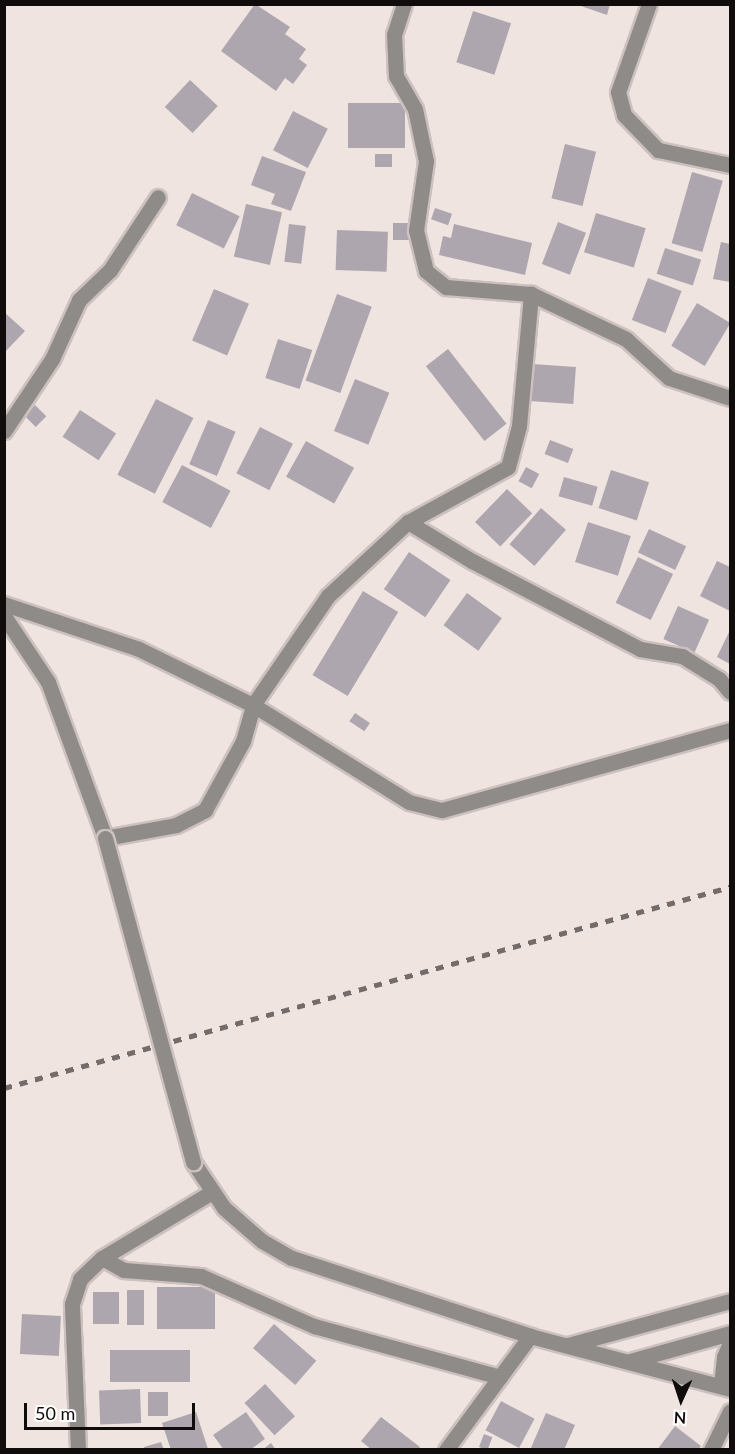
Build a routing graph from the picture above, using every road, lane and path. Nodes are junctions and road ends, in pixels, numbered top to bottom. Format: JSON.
{"nodes":[{"id":1,"x":404,"y":4,"type":"edge"},
{"id":2,"x":649,"y":4,"type":"edge"},
{"id":3,"x":730,"y":165,"type":"edge"},
{"id":4,"x":158,"y":197,"type":"dead end"},
{"id":5,"x":531,"y":294,"type":"junction"},
{"id":6,"x":730,"y":398,"type":"edge"},
{"id":7,"x":4,"y":431,"type":"edge"},
{"id":8,"x":408,"y":522,"type":"junction"},
{"id":9,"x":4,"y":604,"type":"edge"},
{"id":10,"x":4,"y":616,"type":"edge"},
{"id":11,"x":730,"y":692,"type":"edge"},
{"id":12,"x":253,"y":705,"type":"junction"},
{"id":13,"x":730,"y":730,"type":"edge"},
{"id":14,"x":105,"y":838,"type":"junction"},
{"id":15,"x":212,"y":1192,"type":"junction"},
{"id":16,"x":102,"y":1258,"type":"junction"},
{"id":17,"x":730,"y":1301,"type":"edge"},
{"id":18,"x":730,"y":1334,"type":"edge"},
{"id":19,"x":530,"y":1336,"type":"junction"},
{"id":20,"x":730,"y":1343,"type":"edge"},
{"id":21,"x":565,"y":1345,"type":"junction"},
{"id":22,"x":627,"y":1361,"type":"junction"},
{"id":23,"x":500,"y":1377,"type":"junction"},
{"id":24,"x":726,"y":1387,"type":"edge"},
{"id":25,"x":730,"y":1411,"type":"edge"},
{"id":26,"x":78,"y":1449,"type":"edge"},
{"id":27,"x":446,"y":1449,"type":"edge"},
{"id":28,"x":711,"y":1449,"type":"edge"}],
"edges":[{"from":1,"to":5,"type":"street"},
{"from":2,"to":3,"type":"street"},
{"from":4,"to":7,"type":"street"},
{"from":5,"to":6,"type":"street"},
{"from":5,"to":8,"type":"street"},
{"from":8,"to":11,"type":"street"},
{"from":8,"to":12,"type":"street"},
{"from":9,"to":12,"type":"street"},
{"from":10,"to":14,"type":"street"},
{"from":12,"to":13,"type":"street"},
{"from":12,"to":14,"type":"street"},
{"from":14,"to":15,"type":"street","bridge":true},
{"from":15,"to":16,"type":"street"},
{"from":15,"to":19,"type":"street"},
{"from":16,"to":23,"type":"street"},
{"from":16,"to":26,"type":"street"},
{"from":17,"to":21,"type":"street"},
{"from":18,"to":22,"type":"street"},
{"from":19,"to":21,"type":"street"},
{"from":19,"to":23,"type":"street"},
{"from":20,"to":24,"type":"street"},
{"from":21,"to":22,"type":"street"},
{"from":22,"to":24,"type":"street"},
{"from":23,"to":27,"type":"street"},
{"from":25,"to":28,"type":"street"}]}
